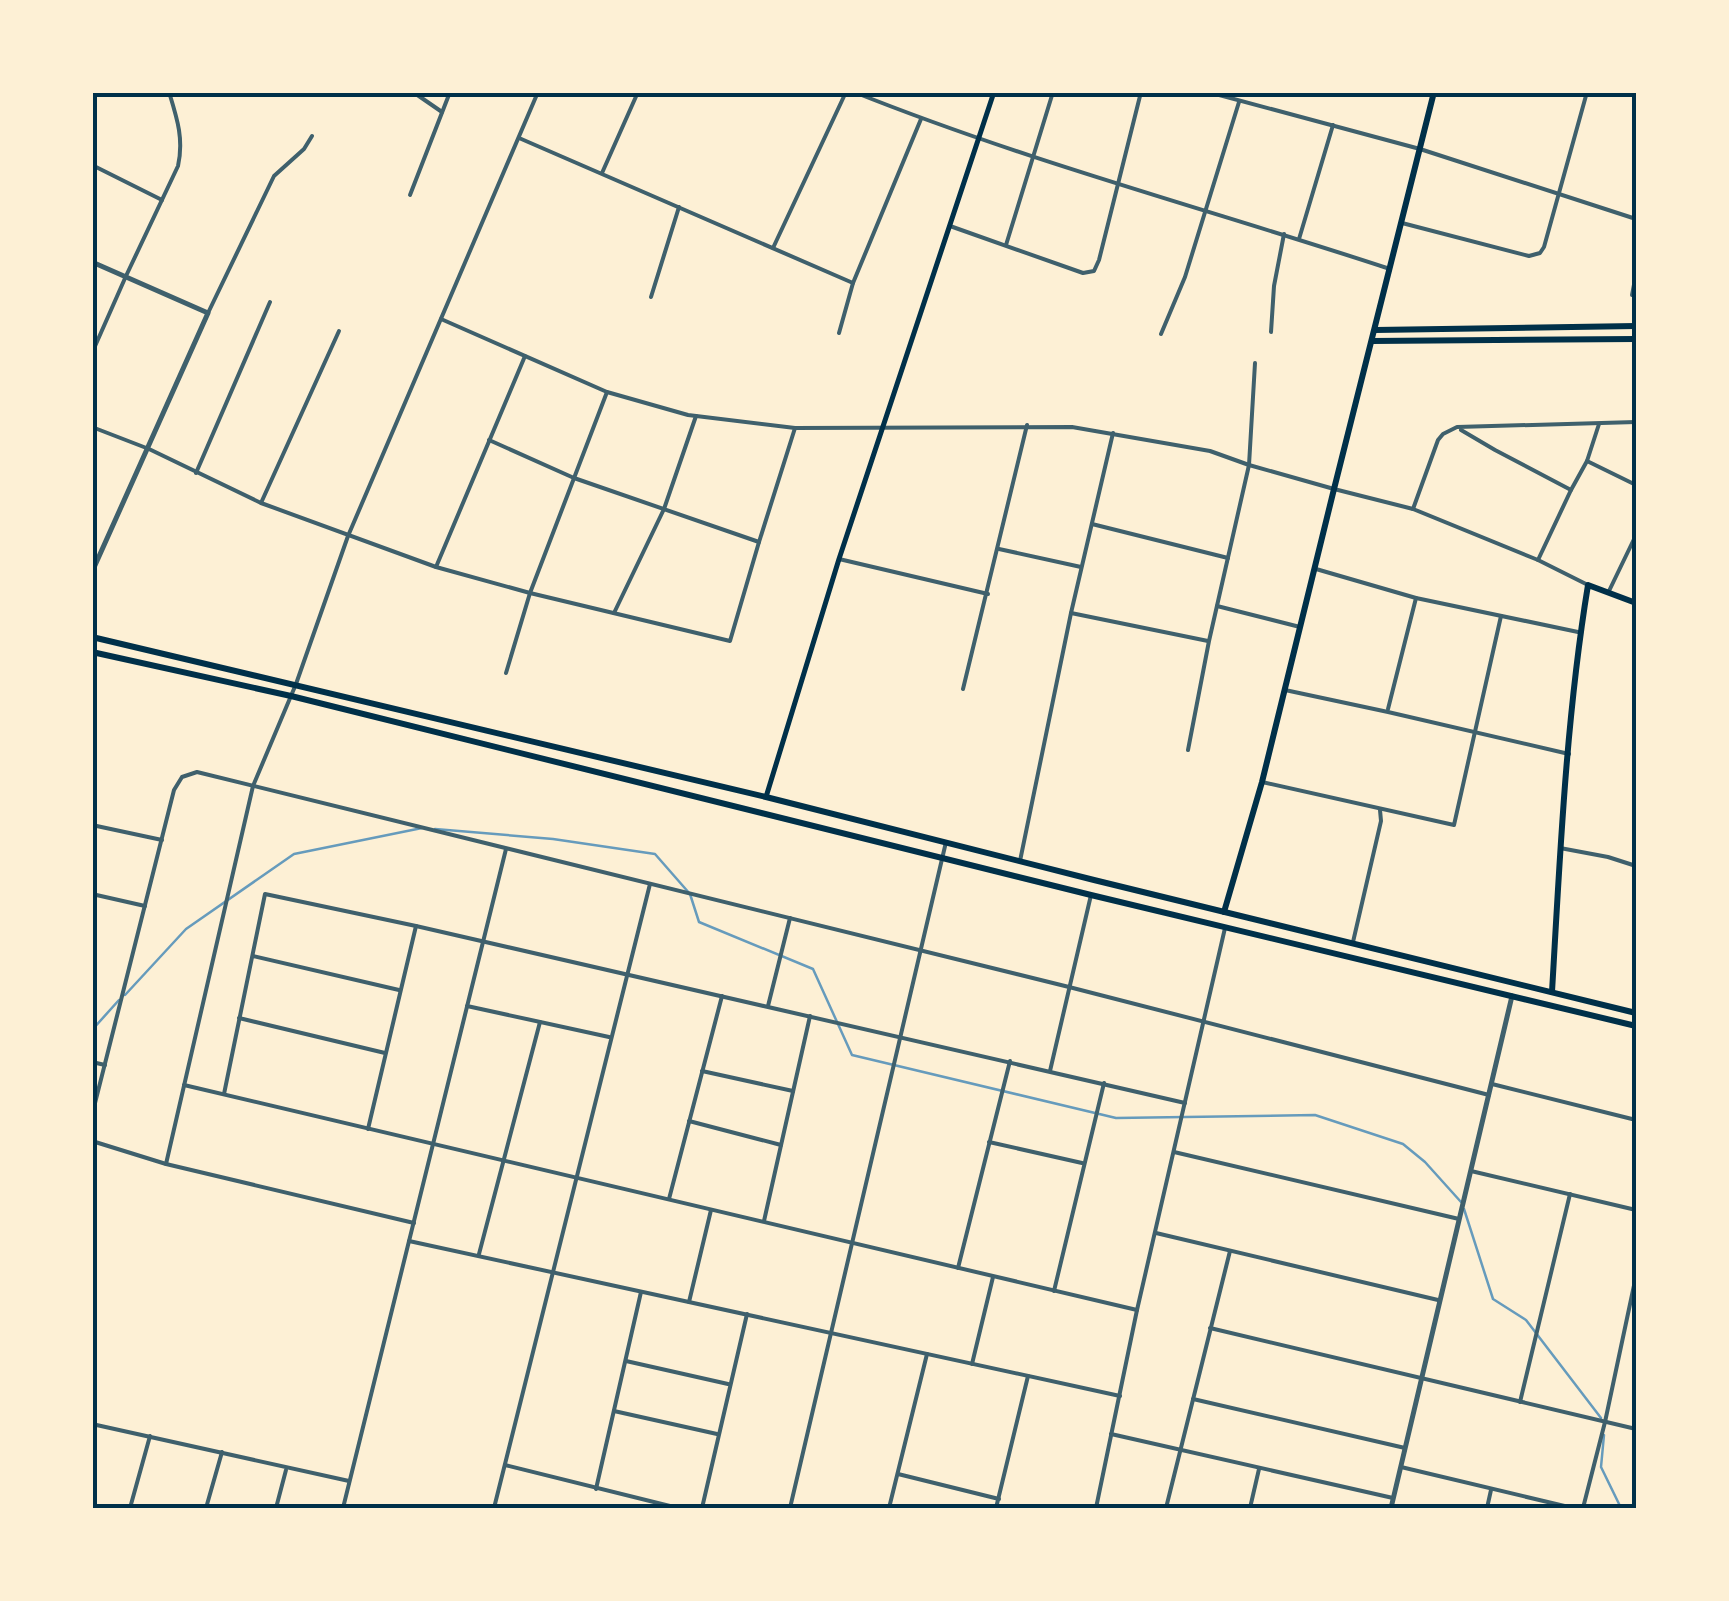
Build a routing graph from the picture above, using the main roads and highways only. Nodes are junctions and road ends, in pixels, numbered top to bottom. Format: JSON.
{"nodes":[{"id":1,"x":994,"y":92,"type":"edge"},
{"id":2,"x":1434,"y":92,"type":"edge"},
{"id":3,"x":1636,"y":326,"type":"edge"},
{"id":4,"x":1375,"y":330,"type":"junction"},
{"id":5,"x":1636,"y":339,"type":"edge"},
{"id":6,"x":1372,"y":341,"type":"junction"},
{"id":7,"x":1636,"y":603,"type":"edge"},
{"id":8,"x":92,"y":636,"type":"edge"},
{"id":9,"x":92,"y":652,"type":"edge"},
{"id":10,"x":766,"y":797,"type":"junction"},
{"id":11,"x":1225,"y":912,"type":"junction"},
{"id":12,"x":1212,"y":925,"type":"junction"},
{"id":13,"x":1227,"y":928,"type":"junction"},
{"id":14,"x":1532,"y":987,"type":"junction"},
{"id":15,"x":1552,"y":992,"type":"junction"},
{"id":16,"x":1529,"y":1000,"type":"junction"},
{"id":17,"x":1636,"y":1013,"type":"edge"},
{"id":18,"x":1636,"y":1026,"type":"edge"}],
"edges":[{"from":1,"to":10,"type":"main road"},
{"from":2,"to":4,"type":"main road"},
{"from":3,"to":4,"type":"main road"},
{"from":4,"to":6,"type":"main road"},
{"from":5,"to":6,"type":"main road"},
{"from":6,"to":11,"type":"main road"},
{"from":7,"to":15,"type":"main road"},
{"from":8,"to":10,"type":"main road"},
{"from":9,"to":12,"type":"main road"},
{"from":10,"to":11,"type":"main road"},
{"from":11,"to":12,"type":"main road"},
{"from":11,"to":13,"type":"main road"},
{"from":11,"to":14,"type":"main road"},
{"from":12,"to":13,"type":"main road"},
{"from":13,"to":16,"type":"main road"},
{"from":14,"to":15,"type":"main road"},
{"from":14,"to":16,"type":"main road"},
{"from":15,"to":17,"type":"main road"},
{"from":16,"to":18,"type":"main road"}]}
